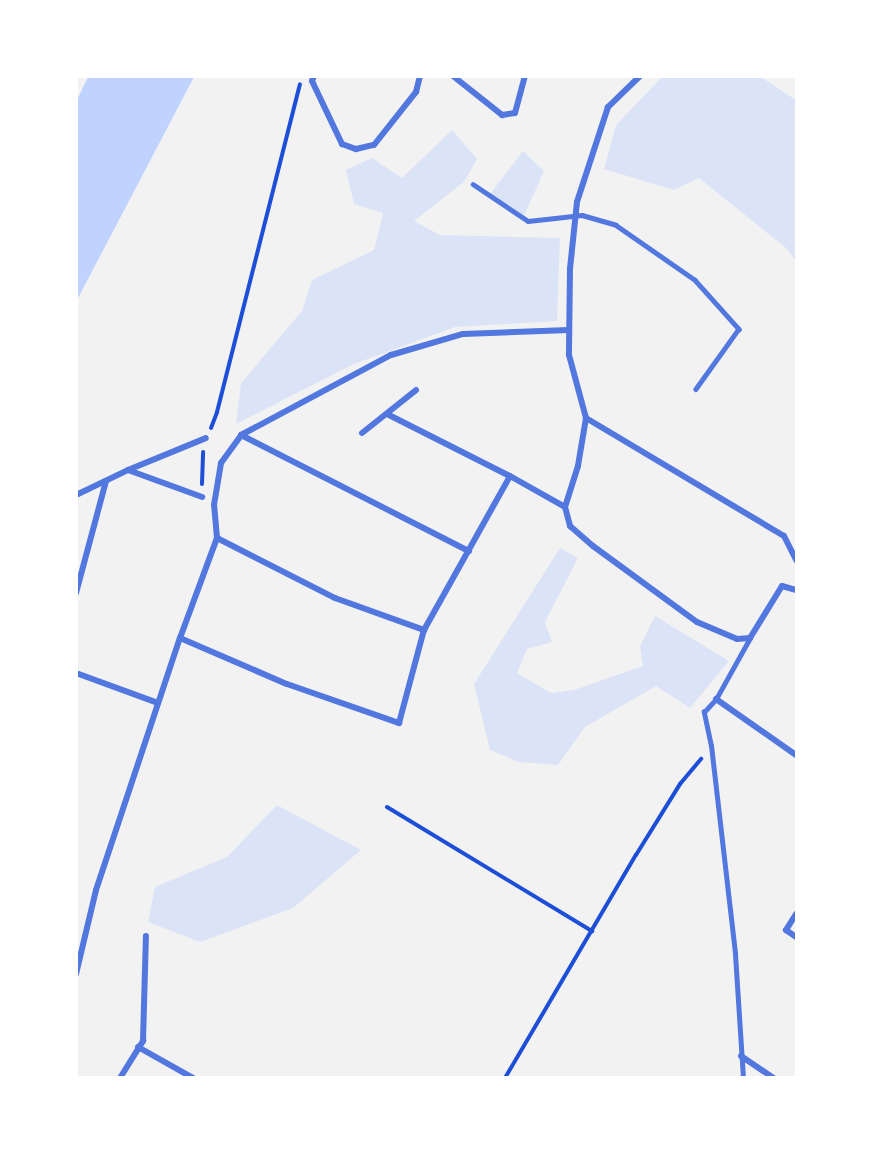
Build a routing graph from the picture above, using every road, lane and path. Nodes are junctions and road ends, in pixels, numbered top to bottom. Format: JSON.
{"nodes":[{"id":1,"x":302,"y":76,"type":"edge"},
{"id":2,"x":314,"y":76,"type":"edge"},
{"id":3,"x":420,"y":76,"type":"edge"},
{"id":4,"x":453,"y":76,"type":"edge"},
{"id":5,"x":525,"y":76,"type":"edge"},
{"id":6,"x":638,"y":77,"type":"edge"},
{"id":7,"x":473,"y":184,"type":"dead end"},
{"id":8,"x":576,"y":216,"type":"junction"},
{"id":9,"x":569,"y":330,"type":"junction"},
{"id":10,"x":696,"y":389,"type":"dead end"},
{"id":11,"x":416,"y":390,"type":"dead end"},
{"id":12,"x":387,"y":414,"type":"junction"},
{"id":13,"x":586,"y":418,"type":"junction"},
{"id":14,"x":362,"y":433,"type":"dead end"},
{"id":15,"x":241,"y":435,"type":"junction"},
{"id":16,"x":206,"y":438,"type":"junction"},
{"id":17,"x":128,"y":470,"type":"junction"},
{"id":18,"x":510,"y":476,"type":"junction"},
{"id":19,"x":106,"y":481,"type":"junction"},
{"id":20,"x":76,"y":495,"type":"edge"},
{"id":21,"x":202,"y":497,"type":"joint"},
{"id":22,"x":565,"y":507,"type":"junction"},
{"id":23,"x":217,"y":538,"type":"junction"},
{"id":24,"x":469,"y":551,"type":"junction"},
{"id":25,"x":796,"y":560,"type":"edge"},
{"id":26,"x":796,"y":590,"type":"edge"},
{"id":27,"x":76,"y":593,"type":"edge"},
{"id":28,"x":424,"y":630,"type":"junction"},
{"id":29,"x":180,"y":638,"type":"junction"},
{"id":30,"x":750,"y":638,"type":"junction"},
{"id":31,"x":76,"y":673,"type":"edge"},
{"id":32,"x":716,"y":699,"type":"junction"},
{"id":33,"x":158,"y":703,"type":"junction"},
{"id":34,"x":711,"y":746,"type":"junction"},
{"id":35,"x":796,"y":755,"type":"edge"},
{"id":36,"x":387,"y":807,"type":"dead end"},
{"id":37,"x":796,"y":914,"type":"edge"},
{"id":38,"x":592,"y":931,"type":"junction"},
{"id":39,"x":146,"y":936,"type":"dead end"},
{"id":40,"x":796,"y":937,"type":"edge"},
{"id":41,"x":76,"y":974,"type":"edge"},
{"id":42,"x":138,"y":1047,"type":"junction"},
{"id":43,"x":741,"y":1056,"type":"junction"},
{"id":44,"x":120,"y":1077,"type":"edge"},
{"id":45,"x":193,"y":1077,"type":"edge"},
{"id":46,"x":505,"y":1077,"type":"edge"},
{"id":47,"x":743,"y":1077,"type":"edge"},
{"id":48,"x":774,"y":1077,"type":"edge"}],
"edges":[{"from":1,"to":16,"type":"path"},
{"from":2,"to":3,"type":"street"},
{"from":4,"to":5,"type":"street"},
{"from":6,"to":8,"type":"street"},
{"from":7,"to":8,"type":"lane"},
{"from":8,"to":9,"type":"street"},
{"from":8,"to":10,"type":"lane"},
{"from":9,"to":13,"type":"street"},
{"from":9,"to":15,"type":"street"},
{"from":11,"to":12,"type":"street"},
{"from":12,"to":14,"type":"street"},
{"from":12,"to":18,"type":"street"},
{"from":13,"to":22,"type":"street"},
{"from":13,"to":25,"type":"street"},
{"from":15,"to":23,"type":"street"},
{"from":15,"to":24,"type":"street"},
{"from":16,"to":17,"type":"street"},
{"from":16,"to":21,"type":"path"},
{"from":17,"to":19,"type":"street"},
{"from":17,"to":21,"type":"street"},
{"from":18,"to":22,"type":"street"},
{"from":18,"to":24,"type":"street"},
{"from":19,"to":20,"type":"street"},
{"from":19,"to":27,"type":"street"},
{"from":22,"to":30,"type":"street"},
{"from":23,"to":28,"type":"street"},
{"from":23,"to":29,"type":"street"},
{"from":24,"to":28,"type":"street"},
{"from":26,"to":30,"type":"street"},
{"from":28,"to":29,"type":"street"},
{"from":29,"to":33,"type":"street"},
{"from":30,"to":32,"type":"lane"},
{"from":31,"to":33,"type":"street"},
{"from":32,"to":34,"type":"lane"},
{"from":32,"to":35,"type":"street"},
{"from":33,"to":41,"type":"street"},
{"from":34,"to":38,"type":"path"},
{"from":34,"to":43,"type":"lane"},
{"from":36,"to":38,"type":"path"},
{"from":37,"to":40,"type":"street"},
{"from":38,"to":46,"type":"path"},
{"from":39,"to":42,"type":"street"},
{"from":42,"to":44,"type":"street"},
{"from":42,"to":45,"type":"street"},
{"from":43,"to":47,"type":"lane"},
{"from":43,"to":48,"type":"street"}]}
